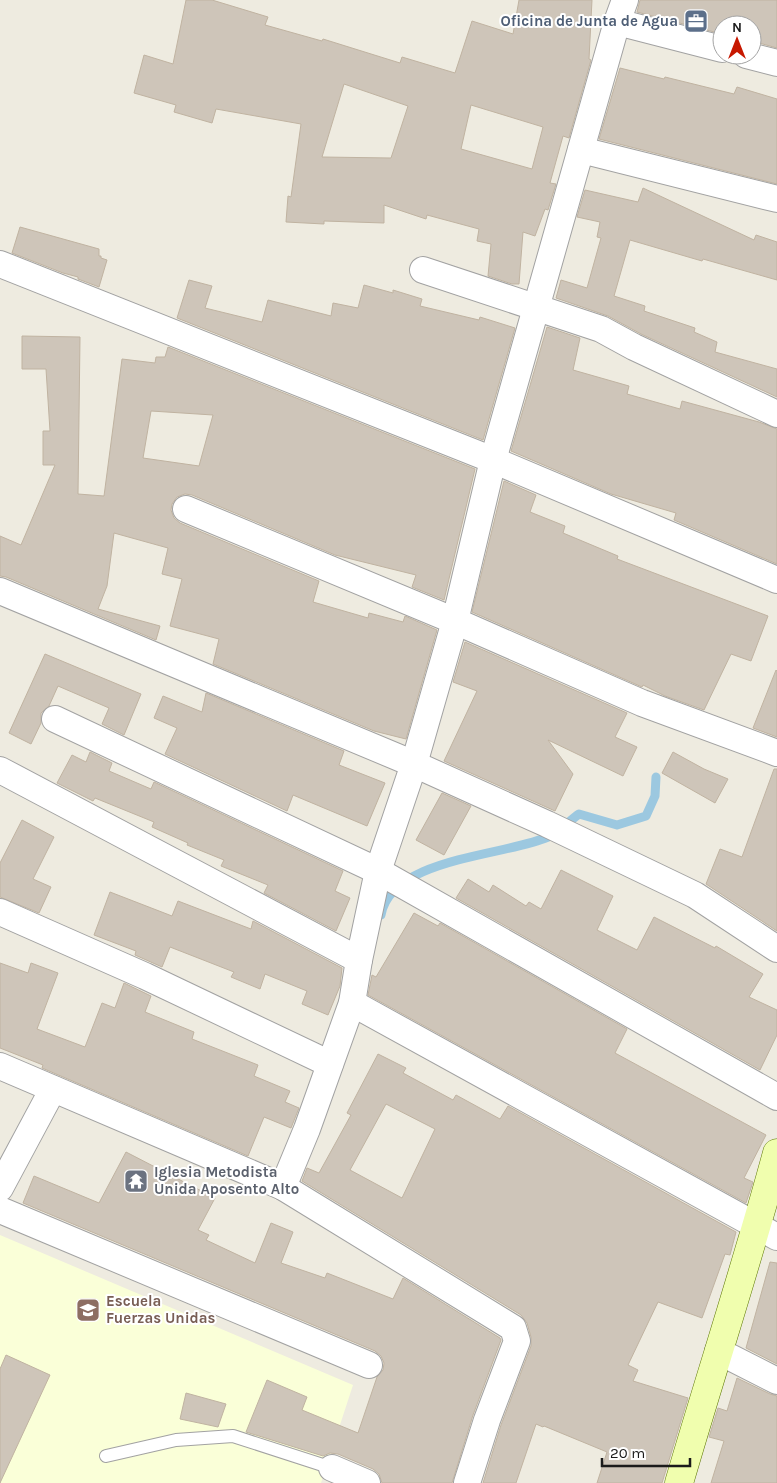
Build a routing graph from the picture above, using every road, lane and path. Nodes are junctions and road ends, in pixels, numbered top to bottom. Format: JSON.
{"nodes":[{"id":1,"x":621,"y":11,"type":"edge"},
{"id":2,"x":712,"y":45,"type":"edge"},
{"id":3,"x":762,"y":59,"type":"edge"},
{"id":4,"x":777,"y":63,"type":"edge"},
{"id":5,"x":580,"y":150,"type":"junction"},
{"id":6,"x":777,"y":199,"type":"edge"},
{"id":7,"x":0,"y":264,"type":"edge"},
{"id":8,"x":423,"y":270,"type":"dead end"},
{"id":9,"x":537,"y":307,"type":"junction"},
{"id":10,"x":777,"y":414,"type":"edge"},
{"id":11,"x":493,"y":460,"type":"junction"},
{"id":12,"x":186,"y":509,"type":"dead end"},
{"id":13,"x":777,"y":580,"type":"edge"},
{"id":14,"x":0,"y":591,"type":"edge"},
{"id":15,"x":455,"y":621,"type":"junction"},
{"id":16,"x":55,"y":719,"type":"dead end"},
{"id":17,"x":777,"y":753,"type":"edge"},
{"id":18,"x":414,"y":764,"type":"junction"},
{"id":19,"x":0,"y":770,"type":"edge"},
{"id":20,"x":383,"y":874,"type":"junction"},
{"id":21,"x":0,"y":912,"type":"edge"},
{"id":22,"x":777,"y":949,"type":"edge"},
{"id":23,"x":358,"y":960,"type":"junction"},
{"id":24,"x":352,"y":1003,"type":"junction"},
{"id":25,"x":330,"y":1064,"type":"junction"},
{"id":26,"x":0,"y":1066,"type":"edge"},
{"id":27,"x":53,"y":1089,"type":"junction"},
{"id":28,"x":777,"y":1098,"type":"edge"},
{"id":29,"x":777,"y":1152,"type":"edge"},
{"id":30,"x":283,"y":1187,"type":"junction"},
{"id":31,"x":0,"y":1188,"type":"edge"},
{"id":32,"x":0,"y":1210,"type":"edge"},
{"id":33,"x":767,"y":1231,"type":"edge"},
{"id":34,"x":718,"y":1351,"type":"junction"},
{"id":35,"x":370,"y":1365,"type":"dead end"},
{"id":36,"x":777,"y":1381,"type":"edge"},
{"id":37,"x":106,"y":1456,"type":"dead end"},
{"id":38,"x":332,"y":1468,"type":"joint"},
{"id":39,"x":367,"y":1483,"type":"edge"},
{"id":40,"x":467,"y":1483,"type":"edge"},
{"id":41,"x":679,"y":1483,"type":"edge"}],
"edges":[{"from":1,"to":2,"type":"street"},
{"from":1,"to":5,"type":"street"},
{"from":3,"to":4,"type":"street"},
{"from":5,"to":6,"type":"street"},
{"from":5,"to":9,"type":"street"},
{"from":7,"to":11,"type":"street"},
{"from":8,"to":9,"type":"street"},
{"from":9,"to":10,"type":"street"},
{"from":9,"to":11,"type":"street"},
{"from":11,"to":13,"type":"street"},
{"from":11,"to":15,"type":"street"},
{"from":12,"to":15,"type":"street"},
{"from":14,"to":18,"type":"street"},
{"from":15,"to":17,"type":"street"},
{"from":15,"to":18,"type":"street"},
{"from":16,"to":20,"type":"street"},
{"from":18,"to":20,"type":"street"},
{"from":18,"to":22,"type":"street"},
{"from":19,"to":23,"type":"street"},
{"from":20,"to":23,"type":"street"},
{"from":20,"to":28,"type":"street"},
{"from":21,"to":25,"type":"street"},
{"from":23,"to":24,"type":"street"},
{"from":24,"to":25,"type":"street"},
{"from":24,"to":33,"type":"street"},
{"from":25,"to":30,"type":"street"},
{"from":26,"to":27,"type":"street"},
{"from":27,"to":30,"type":"street"},
{"from":27,"to":31,"type":"street"},
{"from":29,"to":33,"type":"street"},
{"from":30,"to":40,"type":"street"},
{"from":32,"to":35,"type":"street"},
{"from":33,"to":34,"type":"street"},
{"from":34,"to":36,"type":"street"},
{"from":34,"to":41,"type":"street"},
{"from":37,"to":38,"type":"lane"},
{"from":38,"to":39,"type":"street"}]}
